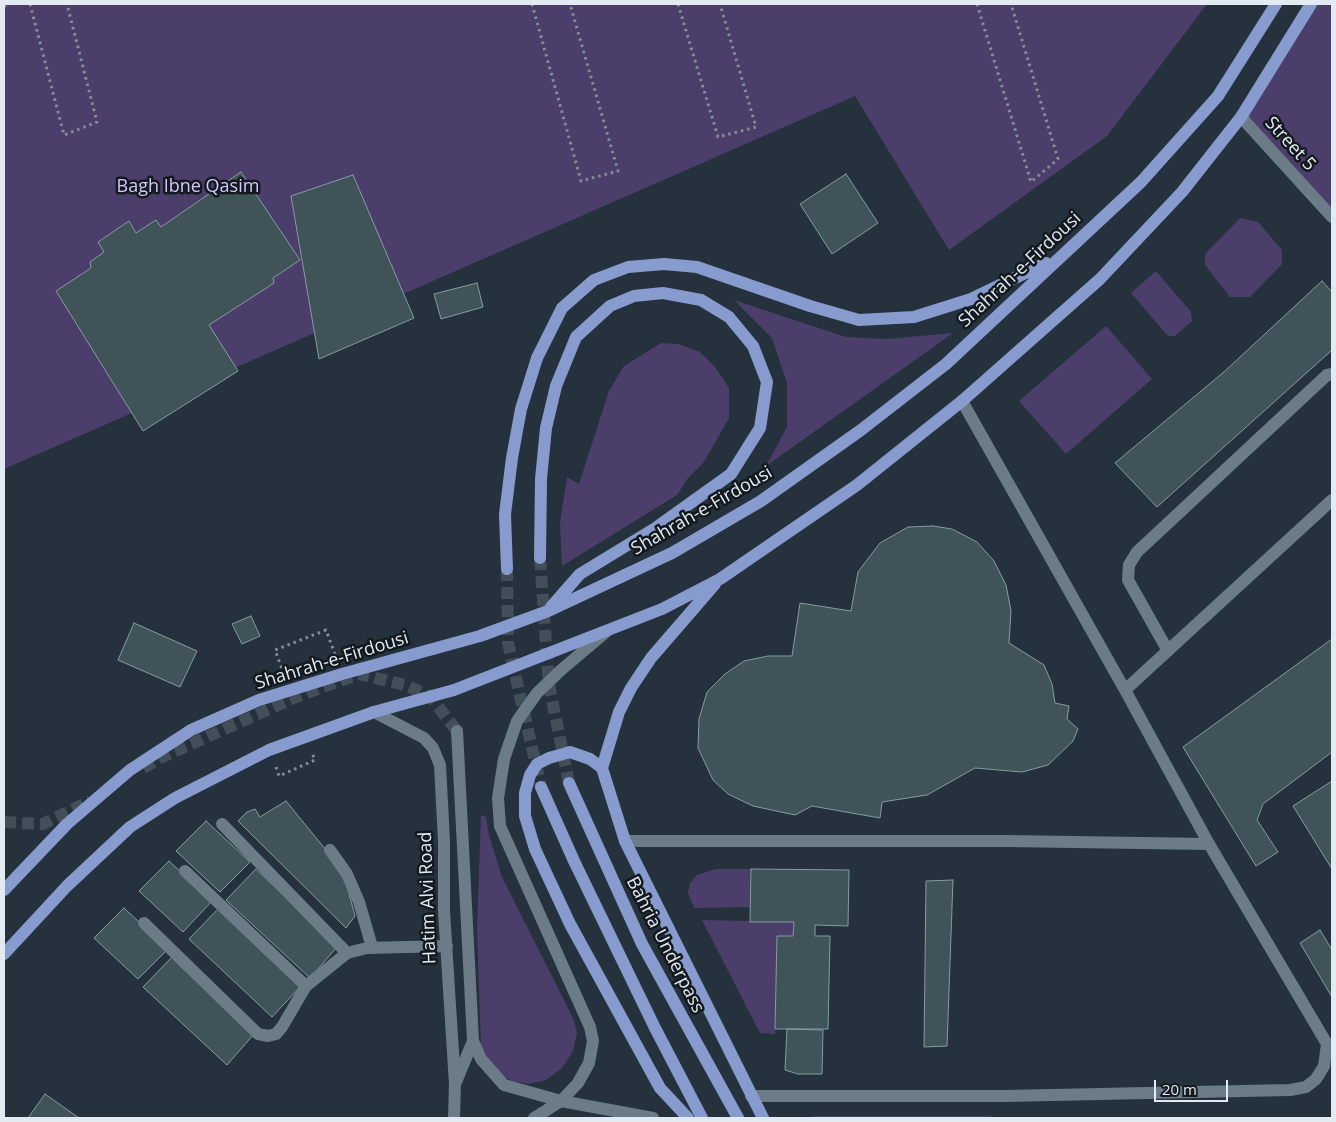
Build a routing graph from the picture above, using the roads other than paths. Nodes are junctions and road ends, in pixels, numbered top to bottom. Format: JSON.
{"nodes":[{"id":1,"x":1276,"y":4,"type":"edge"},
{"id":2,"x":1311,"y":4,"type":"edge"},
{"id":3,"x":1241,"y":117,"type":"junction"},
{"id":4,"x":1332,"y":217,"type":"edge"},
{"id":5,"x":1057,"y":258,"type":"junction"},
{"id":6,"x":1332,"y":374,"type":"edge"},
{"id":7,"x":962,"y":401,"type":"junction"},
{"id":8,"x":1332,"y":500,"type":"edge"},
{"id":9,"x":540,"y":558,"type":"tunnel mouth"},
{"id":10,"x":507,"y":569,"type":"tunnel mouth"},
{"id":11,"x":720,"y":578,"type":"junction"},
{"id":12,"x":548,"y":611,"type":"junction"},
{"id":13,"x":610,"y":629,"type":"junction"},
{"id":14,"x":1168,"y":651,"type":"junction"},
{"id":15,"x":1125,"y":690,"type":"junction"},
{"id":16,"x":374,"y":712,"type":"junction"},
{"id":17,"x":457,"y":731,"type":"tunnel mouth"},
{"id":18,"x":602,"y":768,"type":"junction"},
{"id":19,"x":569,"y":783,"type":"tunnel mouth"},
{"id":20,"x":541,"y":787,"type":"tunnel mouth"},
{"id":21,"x":222,"y":824,"type":"dead end"},
{"id":22,"x":625,"y":841,"type":"junction"},
{"id":23,"x":1209,"y":844,"type":"junction"},
{"id":24,"x":330,"y":850,"type":"dead end"},
{"id":25,"x":185,"y":871,"type":"dead end"},
{"id":26,"x":4,"y":890,"type":"edge"},
{"id":27,"x":144,"y":923,"type":"dead end"},
{"id":28,"x":447,"y":946,"type":"junction"},
{"id":29,"x":372,"y":947,"type":"junction"},
{"id":30,"x":347,"y":953,"type":"junction"},
{"id":31,"x":4,"y":954,"type":"edge"},
{"id":32,"x":306,"y":986,"type":"junction"},
{"id":33,"x":473,"y":1041,"type":"junction"},
{"id":34,"x":455,"y":1084,"type":"junction"},
{"id":35,"x":752,"y":1096,"type":"junction"},
{"id":36,"x":561,"y":1101,"type":"junction"},
{"id":37,"x":454,"y":1118,"type":"edge"},
{"id":38,"x":534,"y":1118,"type":"edge"},
{"id":39,"x":653,"y":1118,"type":"edge"},
{"id":40,"x":688,"y":1118,"type":"edge"},
{"id":41,"x":702,"y":1118,"type":"edge"},
{"id":42,"x":738,"y":1118,"type":"edge"},
{"id":43,"x":763,"y":1118,"type":"edge"}],
"edges":[{"from":1,"to":5,"type":"main road","name":"Shahrah-e-Firdousi"},
{"from":2,"to":3,"type":"main road"},
{"from":3,"to":4,"type":"street","name":"Street 5"},
{"from":3,"to":7,"type":"main road"},
{"from":5,"to":10,"type":"main road"},
{"from":5,"to":12,"type":"main road","name":"Shahrah-e-Firdousi"},
{"from":6,"to":14,"type":"street"},
{"from":7,"to":11,"type":"main road"},
{"from":7,"to":15,"type":"street"},
{"from":8,"to":14,"type":"street"},
{"from":9,"to":12,"type":"main road"},
{"from":11,"to":13,"type":"main road"},
{"from":11,"to":18,"type":"main road"},
{"from":12,"to":26,"type":"main road","name":"Shahrah-e-Firdousi"},
{"from":13,"to":16,"type":"main road"},
{"from":13,"to":36,"type":"street"},
{"from":14,"to":15,"type":"street"},
{"from":15,"to":23,"type":"street"},
{"from":16,"to":28,"type":"street","name":"Hatim Alvi Road"},
{"from":16,"to":31,"type":"main road"},
{"from":17,"to":33,"type":"street"},
{"from":18,"to":22,"type":"main road"},
{"from":18,"to":40,"type":"main road"},
{"from":19,"to":42,"type":"main road","name":"Bahria Underpass"},
{"from":20,"to":41,"type":"main road"},
{"from":21,"to":30,"type":"street"},
{"from":22,"to":23,"type":"street"},
{"from":22,"to":35,"type":"main road"},
{"from":23,"to":35,"type":"street"},
{"from":24,"to":29,"type":"street"},
{"from":25,"to":32,"type":"street"},
{"from":27,"to":32,"type":"street"},
{"from":28,"to":29,"type":"street"},
{"from":28,"to":34,"type":"street","name":"Hatim Alvi Road"},
{"from":29,"to":30,"type":"street"},
{"from":30,"to":32,"type":"street"},
{"from":33,"to":34,"type":"street"},
{"from":33,"to":36,"type":"street"},
{"from":34,"to":37,"type":"street","name":"Hatim Alvi Road"},
{"from":35,"to":43,"type":"main road"},
{"from":36,"to":38,"type":"street"},
{"from":36,"to":39,"type":"street"}]}
